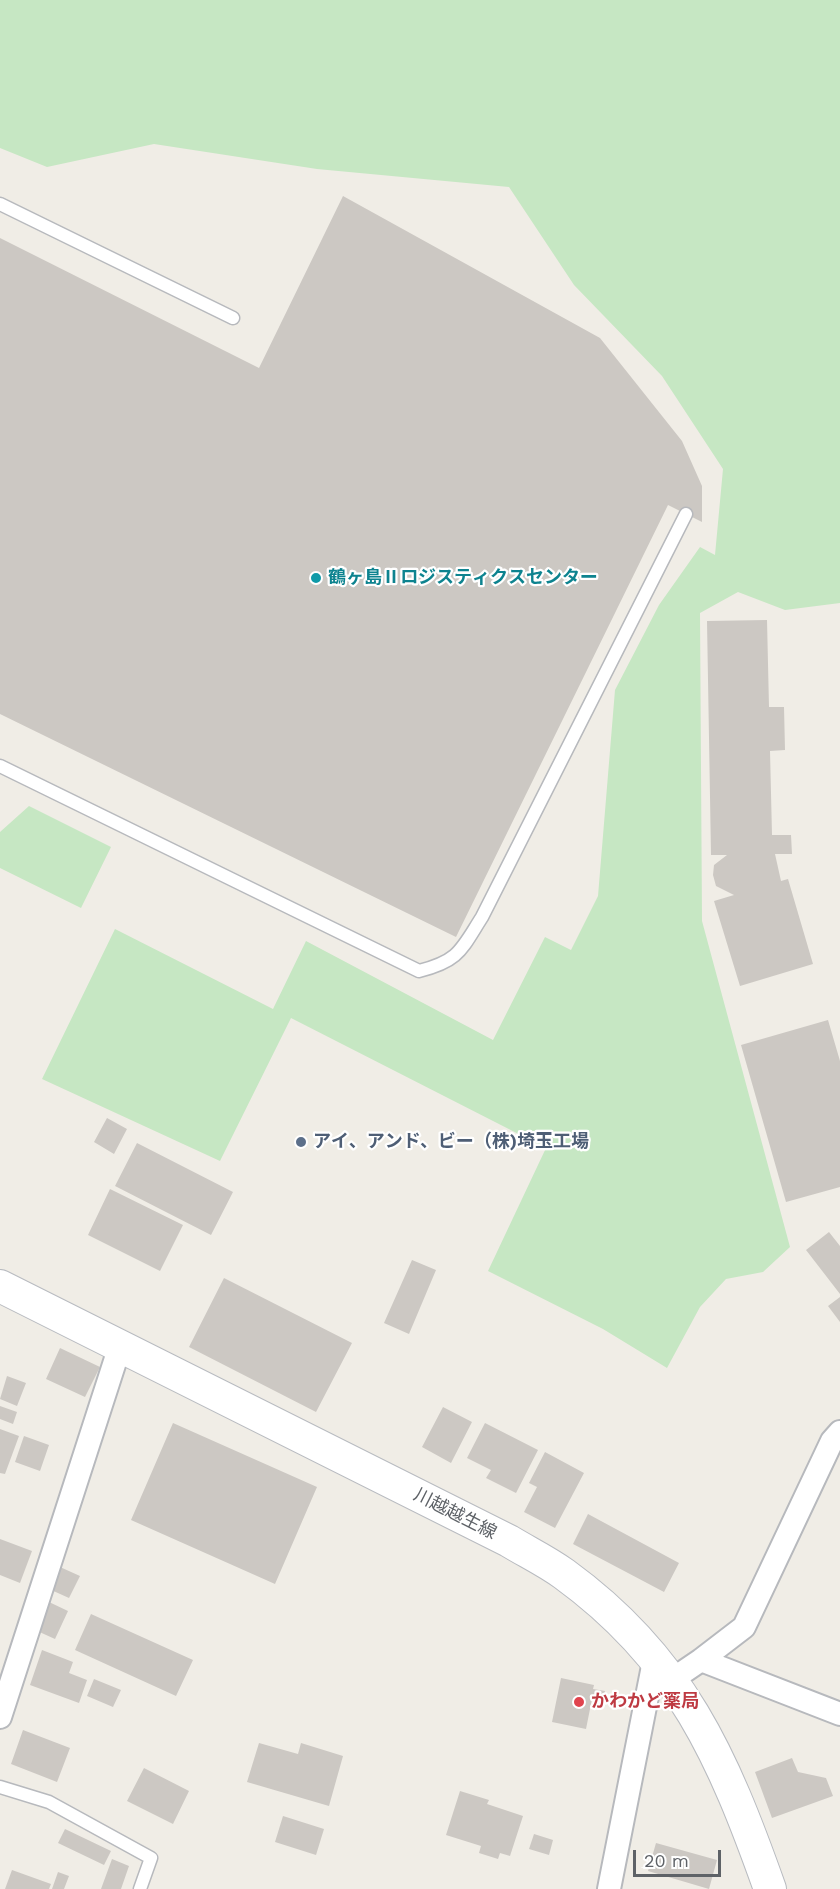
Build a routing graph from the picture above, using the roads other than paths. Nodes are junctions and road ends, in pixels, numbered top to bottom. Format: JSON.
{"nodes":[{"id":1,"x":0,"y":204,"type":"edge"},
{"id":2,"x":233,"y":318,"type":"dead end"},
{"id":3,"x":686,"y":514,"type":"dead end"},
{"id":4,"x":0,"y":766,"type":"edge"},
{"id":5,"x":0,"y":1286,"type":"edge"},
{"id":6,"x":120,"y":1346,"type":"junction"},
{"id":7,"x":840,"y":1432,"type":"edge"},
{"id":8,"x":10,"y":1647,"type":"edge"},
{"id":9,"x":701,"y":1660,"type":"junction"},
{"id":10,"x":664,"y":1668,"type":"junction"},
{"id":11,"x":840,"y":1714,"type":"edge"},
{"id":12,"x":0,"y":1717,"type":"edge"},
{"id":13,"x":0,"y":1787,"type":"edge"},
{"id":14,"x":140,"y":1889,"type":"edge"},
{"id":15,"x":609,"y":1889,"type":"edge"},
{"id":16,"x":770,"y":1889,"type":"edge"}],
"edges":[{"from":1,"to":2,"type":"lane"},
{"from":3,"to":4,"type":"lane"},
{"from":5,"to":6,"type":"main road","name":"川越越生線"},
{"from":6,"to":8,"type":"street"},
{"from":6,"to":10,"type":"main road","name":"川越越生線"},
{"from":7,"to":9,"type":"street"},
{"from":8,"to":12,"type":"street"},
{"from":9,"to":10,"type":"street"},
{"from":9,"to":11,"type":"street"},
{"from":10,"to":15,"type":"street"},
{"from":10,"to":16,"type":"main road","name":"川越越生線"},
{"from":13,"to":14,"type":"lane"}]}
